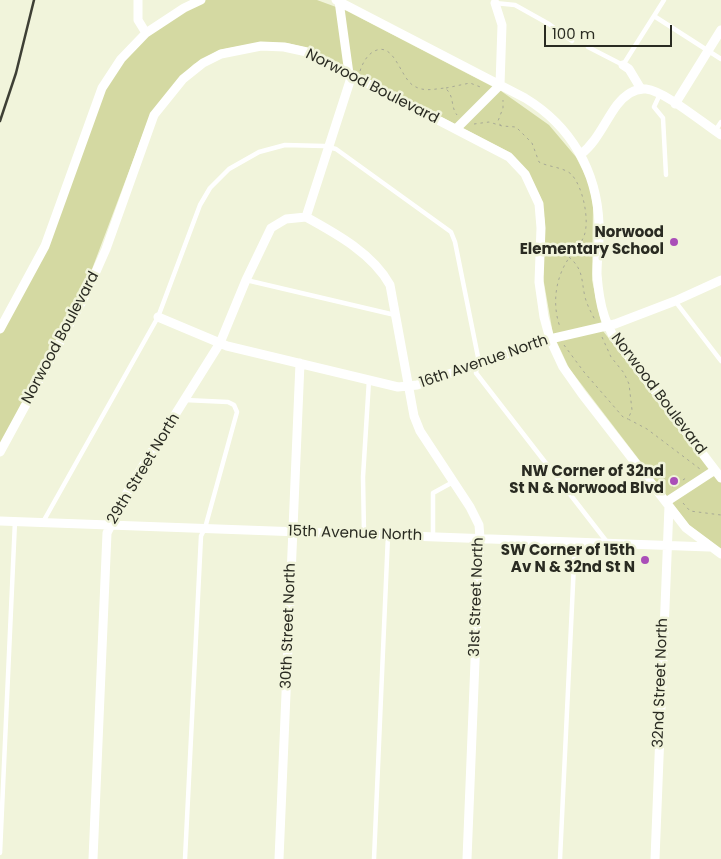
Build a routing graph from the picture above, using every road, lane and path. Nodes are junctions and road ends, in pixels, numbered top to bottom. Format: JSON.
{"nodes":[{"id":1,"x":138,"y":0,"type":"edge"},
{"id":2,"x":201,"y":0,"type":"edge"},
{"id":3,"x":338,"y":0,"type":"edge"},
{"id":4,"x":664,"y":0,"type":"edge"},
{"id":5,"x":494,"y":2,"type":"edge"},
{"id":6,"x":654,"y":16,"type":"junction"},
{"id":7,"x":721,"y":30,"type":"edge"},
{"id":8,"x":146,"y":33,"type":"junction"},
{"id":9,"x":572,"y":41,"type":"dead end"},
{"id":10,"x":588,"y":47,"type":"dead end"},
{"id":11,"x":708,"y":50,"type":"junction"},
{"id":12,"x":721,"y":58,"type":"edge"},
{"id":13,"x":623,"y":65,"type":"junction"},
{"id":14,"x":360,"y":72,"type":"dead end"},
{"id":15,"x":350,"y":74,"type":"junction"},
{"id":16,"x":500,"y":85,"type":"junction"},
{"id":17,"x":445,"y":88,"type":"junction"},
{"id":18,"x":641,"y":89,"type":"junction"},
{"id":19,"x":489,"y":90,"type":"dead end"},
{"id":20,"x":658,"y":93,"type":"junction"},
{"id":21,"x":498,"y":96,"type":"dead end"},
{"id":22,"x":505,"y":96,"type":"dead end"},
{"id":23,"x":503,"y":100,"type":"junction"},
{"id":24,"x":675,"y":104,"type":"junction"},
{"id":25,"x":459,"y":118,"type":"dead end"},
{"id":26,"x":721,"y":122,"type":"edge"},
{"id":27,"x":471,"y":124,"type":"dead end"},
{"id":28,"x":501,"y":126,"type":"junction"},
{"id":29,"x":456,"y":129,"type":"junction"},
{"id":30,"x":718,"y":133,"type":"edge"},
{"id":31,"x":328,"y":148,"type":"junction"},
{"id":32,"x":581,"y":154,"type":"junction"},
{"id":33,"x":666,"y":175,"type":"dead end"},
{"id":34,"x":306,"y":217,"type":"junction"},
{"id":35,"x":570,"y":257,"type":"junction"},
{"id":36,"x":246,"y":280,"type":"junction"},
{"id":37,"x":721,"y":280,"type":"edge"},
{"id":38,"x":675,"y":301,"type":"junction"},
{"id":39,"x":395,"y":315,"type":"junction"},
{"id":40,"x":158,"y":317,"type":"junction"},
{"id":41,"x":594,"y":324,"type":"junction"},
{"id":42,"x":608,"y":324,"type":"junction"},
{"id":43,"x":0,"y":329,"type":"edge"},
{"id":44,"x":561,"y":336,"type":"junction"},
{"id":45,"x":550,"y":339,"type":"junction"},
{"id":46,"x":220,"y":343,"type":"junction"},
{"id":47,"x":721,"y":361,"type":"edge"},
{"id":48,"x":300,"y":363,"type":"junction"},
{"id":49,"x":477,"y":364,"type":"junction"},
{"id":50,"x":369,"y":379,"type":"junction"},
{"id":51,"x":409,"y":386,"type":"junction"},
{"id":52,"x":185,"y":400,"type":"junction"},
{"id":53,"x":628,"y":419,"type":"junction"},
{"id":54,"x":0,"y":452,"type":"edge"},
{"id":55,"x":700,"y":469,"type":"dead end"},
{"id":56,"x":718,"y":474,"type":"edge"},
{"id":57,"x":686,"y":478,"type":"dead end"},
{"id":58,"x":453,"y":482,"type":"junction"},
{"id":59,"x":677,"y":495,"type":"junction"},
{"id":60,"x":667,"y":504,"type":"junction"},
{"id":61,"x":721,"y":515,"type":"edge"},
{"id":62,"x":0,"y":521,"type":"edge"},
{"id":63,"x":15,"y":521,"type":"junction"},
{"id":64,"x":43,"y":522,"type":"junction"},
{"id":65,"x":110,"y":525,"type":"junction"},
{"id":66,"x":205,"y":528,"type":"junction"},
{"id":67,"x":293,"y":532,"type":"junction"},
{"id":68,"x":364,"y":534,"type":"junction"},
{"id":69,"x":388,"y":535,"type":"junction"},
{"id":70,"x":434,"y":537,"type":"junction"},
{"id":71,"x":480,"y":538,"type":"junction"},
{"id":72,"x":575,"y":542,"type":"junction"},
{"id":73,"x":607,"y":543,"type":"junction"},
{"id":74,"x":667,"y":545,"type":"junction"},
{"id":75,"x":710,"y":547,"type":"junction"},
{"id":76,"x":721,"y":554,"type":"edge"},
{"id":77,"x":0,"y":853,"type":"edge"},
{"id":78,"x":93,"y":859,"type":"edge"},
{"id":79,"x":185,"y":859,"type":"edge"},
{"id":80,"x":279,"y":859,"type":"edge"},
{"id":81,"x":374,"y":859,"type":"edge"},
{"id":82,"x":467,"y":859,"type":"edge"},
{"id":83,"x":560,"y":859,"type":"edge"},
{"id":84,"x":655,"y":859,"type":"edge"}],
"edges":[{"from":1,"to":8,"type":"street"},
{"from":2,"to":8,"type":"street"},
{"from":3,"to":15,"type":"street"},
{"from":3,"to":16,"type":"street","name":"Norwood Boulevard"},
{"from":4,"to":6,"type":"lane"},
{"from":5,"to":9,"type":"lane"},
{"from":5,"to":16,"type":"street"},
{"from":6,"to":11,"type":"lane"},
{"from":6,"to":13,"type":"lane"},
{"from":7,"to":11,"type":"street"},
{"from":8,"to":43,"type":"street"},
{"from":10,"to":13,"type":"lane"},
{"from":11,"to":12,"type":"lane"},
{"from":11,"to":24,"type":"street"},
{"from":13,"to":18,"type":"street"},
{"from":14,"to":17,"type":"path"},
{"from":15,"to":29,"type":"street","name":"Norwood Boulevard"},
{"from":15,"to":31,"type":"street"},
{"from":15,"to":54,"type":"street","name":"Norwood Boulevard"},
{"from":16,"to":29,"type":"street"},
{"from":16,"to":32,"type":"street","name":"Norwood Boulevard"},
{"from":17,"to":19,"type":"path"},
{"from":17,"to":25,"type":"path"},
{"from":18,"to":20,"type":"street"},
{"from":18,"to":32,"type":"street"},
{"from":20,"to":24,"type":"street"},
{"from":20,"to":33,"type":"lane"},
{"from":21,"to":23,"type":"path"},
{"from":22,"to":23,"type":"path"},
{"from":23,"to":28,"type":"path"},
{"from":24,"to":30,"type":"street"},
{"from":26,"to":30,"type":"lane"},
{"from":27,"to":28,"type":"path"},
{"from":28,"to":35,"type":"path"},
{"from":29,"to":45,"type":"street","name":"Norwood Boulevard"},
{"from":31,"to":34,"type":"street"},
{"from":31,"to":40,"type":"lane"},
{"from":31,"to":49,"type":"lane"},
{"from":32,"to":42,"type":"street","name":"Norwood Boulevard"},
{"from":34,"to":36,"type":"street","name":"29th Street North"},
{"from":34,"to":39,"type":"street","name":"31st Street North"},
{"from":35,"to":41,"type":"path"},
{"from":35,"to":44,"type":"path"},
{"from":36,"to":39,"type":"lane"},
{"from":36,"to":46,"type":"street","name":"29th Street North"},
{"from":37,"to":38,"type":"street","name":"16th Avenue North"},
{"from":38,"to":42,"type":"street","name":"16th Avenue North"},
{"from":38,"to":47,"type":"lane"},
{"from":39,"to":51,"type":"street","name":"31st Street North"},
{"from":40,"to":46,"type":"street","name":"16th Avenue North"},
{"from":40,"to":64,"type":"lane"},
{"from":41,"to":42,"type":"street","name":"16th Avenue North"},
{"from":41,"to":44,"type":"street","name":"16th Avenue North"},
{"from":41,"to":53,"type":"path"},
{"from":42,"to":56,"type":"street","name":"Norwood Boulevard"},
{"from":44,"to":45,"type":"street","name":"16th Avenue North"},
{"from":44,"to":53,"type":"path"},
{"from":45,"to":49,"type":"street","name":"16th Avenue North"},
{"from":45,"to":60,"type":"street","name":"Norwood Boulevard"},
{"from":46,"to":48,"type":"street","name":"16th Avenue North"},
{"from":46,"to":52,"type":"street","name":"29th Street North"},
{"from":48,"to":50,"type":"street","name":"16th Avenue North"},
{"from":48,"to":67,"type":"street","name":"30th Street North"},
{"from":49,"to":51,"type":"street","name":"16th Avenue North"},
{"from":49,"to":73,"type":"lane"},
{"from":50,"to":51,"type":"street","name":"16th Avenue North"},
{"from":50,"to":68,"type":"lane"},
{"from":51,"to":58,"type":"street","name":"31st Street North"},
{"from":52,"to":65,"type":"street","name":"29th Street North"},
{"from":52,"to":66,"type":"lane"},
{"from":53,"to":55,"type":"path"},
{"from":56,"to":59,"type":"street"},
{"from":57,"to":59,"type":"path"},
{"from":58,"to":70,"type":"lane"},
{"from":58,"to":71,"type":"street","name":"31st Street North"},
{"from":59,"to":60,"type":"street"},
{"from":59,"to":61,"type":"path"},
{"from":60,"to":74,"type":"street","name":"32nd Street North"},
{"from":60,"to":75,"type":"street","name":"Norwood Boulevard"},
{"from":62,"to":63,"type":"street","name":"15th Avenue North"},
{"from":63,"to":64,"type":"street","name":"15th Avenue North"},
{"from":63,"to":77,"type":"lane"},
{"from":64,"to":65,"type":"street","name":"15th Avenue North"},
{"from":65,"to":66,"type":"street","name":"15th Avenue North"},
{"from":65,"to":78,"type":"street","name":"29th Street North"},
{"from":66,"to":67,"type":"street","name":"15th Avenue North"},
{"from":66,"to":79,"type":"lane"},
{"from":67,"to":68,"type":"street","name":"15th Avenue North"},
{"from":67,"to":80,"type":"street","name":"30th Street North"},
{"from":68,"to":69,"type":"street","name":"15th Avenue North"},
{"from":69,"to":70,"type":"street","name":"15th Avenue North"},
{"from":69,"to":81,"type":"lane"},
{"from":70,"to":71,"type":"street","name":"15th Avenue North"},
{"from":71,"to":72,"type":"street","name":"15th Avenue North"},
{"from":71,"to":82,"type":"street","name":"31st Street North"},
{"from":72,"to":73,"type":"street","name":"15th Avenue North"},
{"from":72,"to":83,"type":"lane"},
{"from":73,"to":74,"type":"street","name":"15th Avenue North"},
{"from":74,"to":75,"type":"street","name":"15th Avenue North"},
{"from":74,"to":84,"type":"street","name":"32nd Street North"},
{"from":75,"to":76,"type":"street","name":"Norwood Boulevard"}]}
